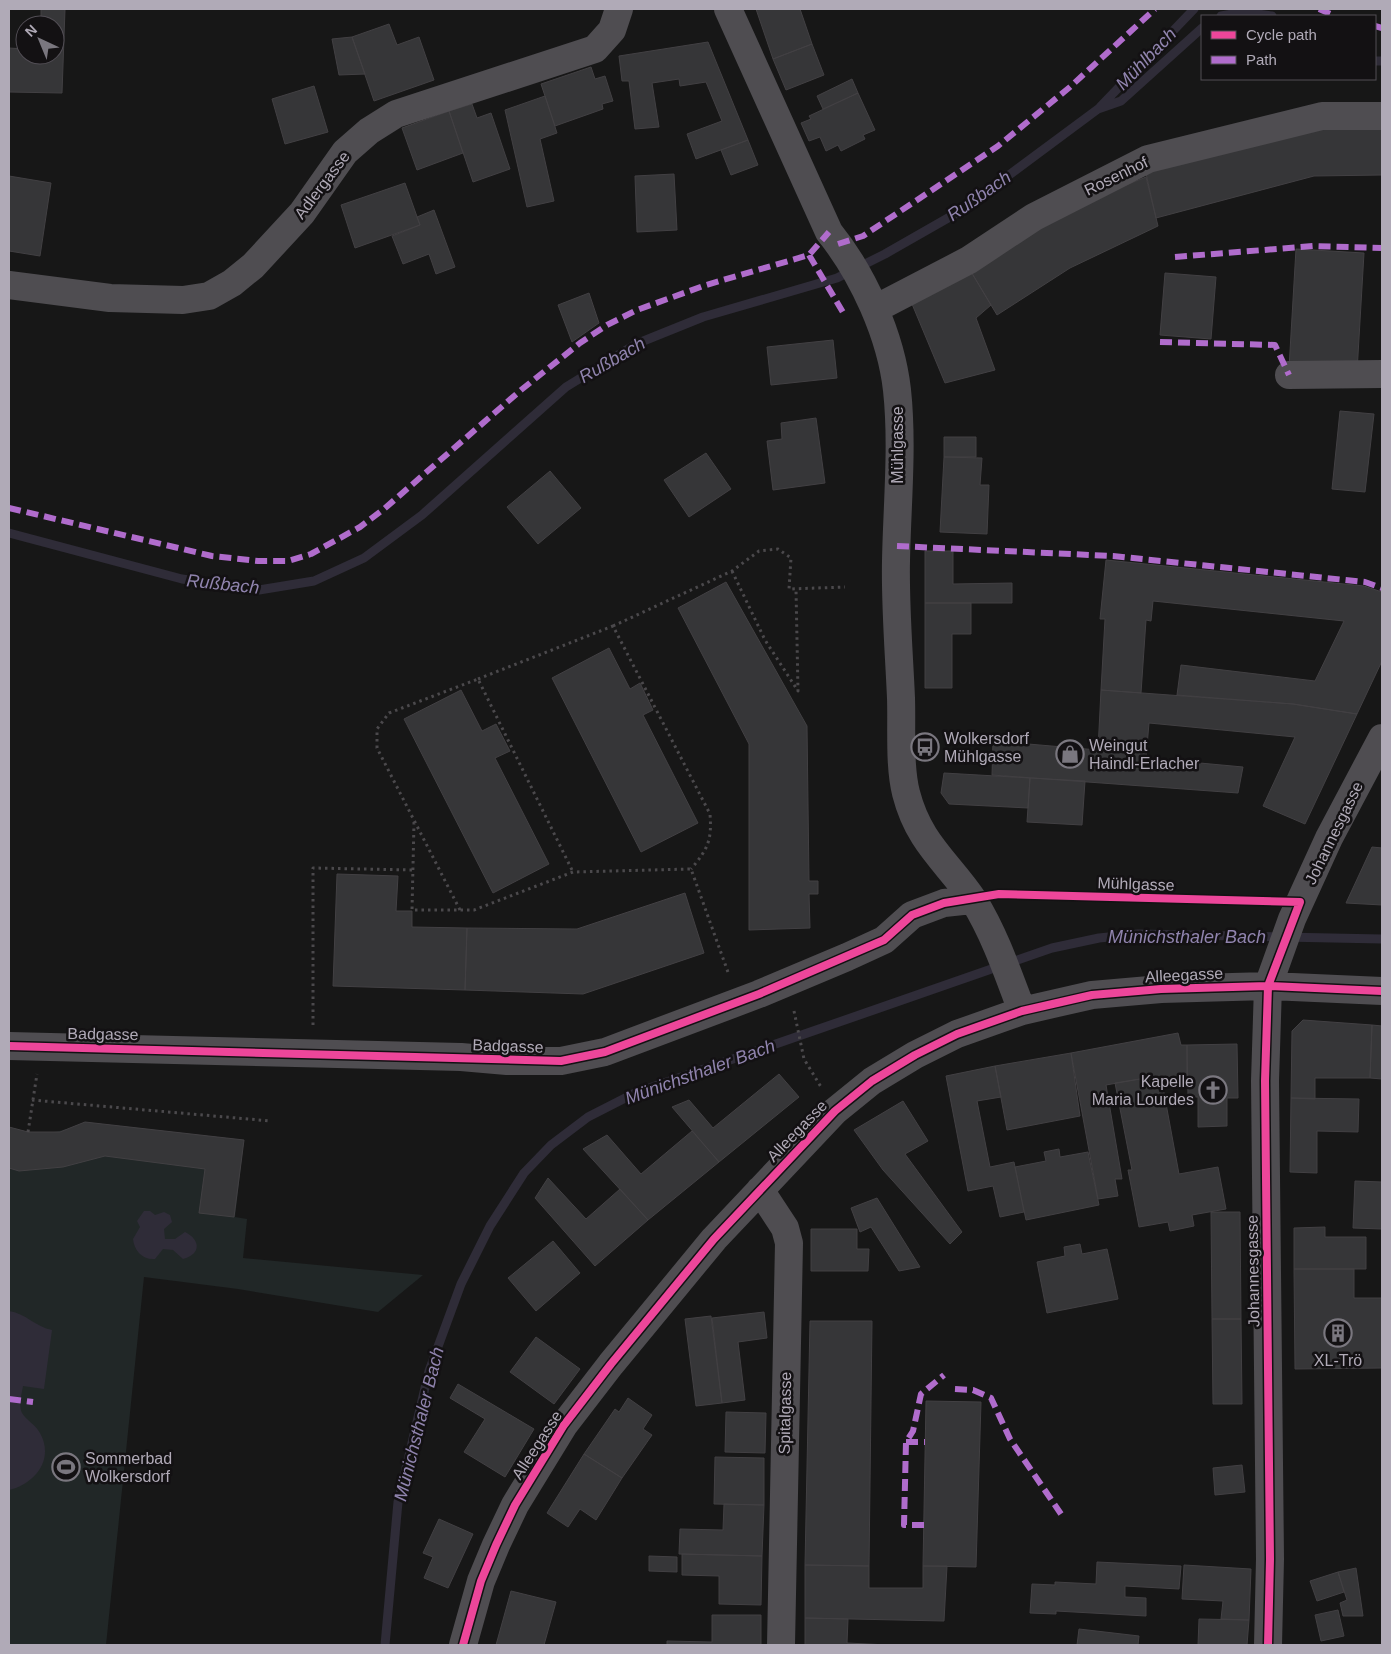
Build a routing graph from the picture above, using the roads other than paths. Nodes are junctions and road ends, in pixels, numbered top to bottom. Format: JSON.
{"nodes":[{"id":1,"x":619,"y":9,"type":"edge"},
{"id":2,"x":728,"y":9,"type":"edge"},
{"id":3,"x":1382,"y":116,"type":"edge"},
{"id":4,"x":9,"y":285,"type":"edge"},
{"id":5,"x":873,"y":304,"type":"junction"},
{"id":6,"x":1382,"y":374,"type":"edge"},
{"id":7,"x":1290,"y":375,"type":"dead end"},
{"id":8,"x":1382,"y":738,"type":"edge"},
{"id":9,"x":972,"y":900,"type":"junction"},
{"id":10,"x":1268,"y":986,"type":"junction"},
{"id":11,"x":1382,"y":991,"type":"edge"},
{"id":12,"x":1022,"y":1012,"type":"junction"},
{"id":13,"x":9,"y":1046,"type":"edge"},
{"id":14,"x":760,"y":1190,"type":"junction"},
{"id":15,"x":463,"y":1645,"type":"edge"},
{"id":16,"x":781,"y":1645,"type":"edge"},
{"id":17,"x":1268,"y":1645,"type":"edge"}],
"edges":[{"from":1,"to":4,"type":"street","name":"Adlergasse"},
{"from":2,"to":5,"type":"street","name":"Mühlgasse"},
{"from":3,"to":5,"type":"street","name":"Rosenhof"},
{"from":5,"to":9,"type":"street","name":"Mühlgasse"},
{"from":6,"to":7,"type":"street"},
{"from":8,"to":10,"type":"street","name":"Johannesgasse"},
{"from":9,"to":12,"type":"street","name":"Mühlgasse"},
{"from":9,"to":13,"type":"street","name":"Badgasse"},
{"from":10,"to":11,"type":"street","name":"Alleegasse"},
{"from":10,"to":12,"type":"street","name":"Alleegasse"},
{"from":10,"to":17,"type":"street","name":"Johannesgasse"},
{"from":12,"to":14,"type":"street","name":"Alleegasse"},
{"from":14,"to":15,"type":"street","name":"Alleegasse"},
{"from":14,"to":16,"type":"street","name":"Spitalgasse"}]}
